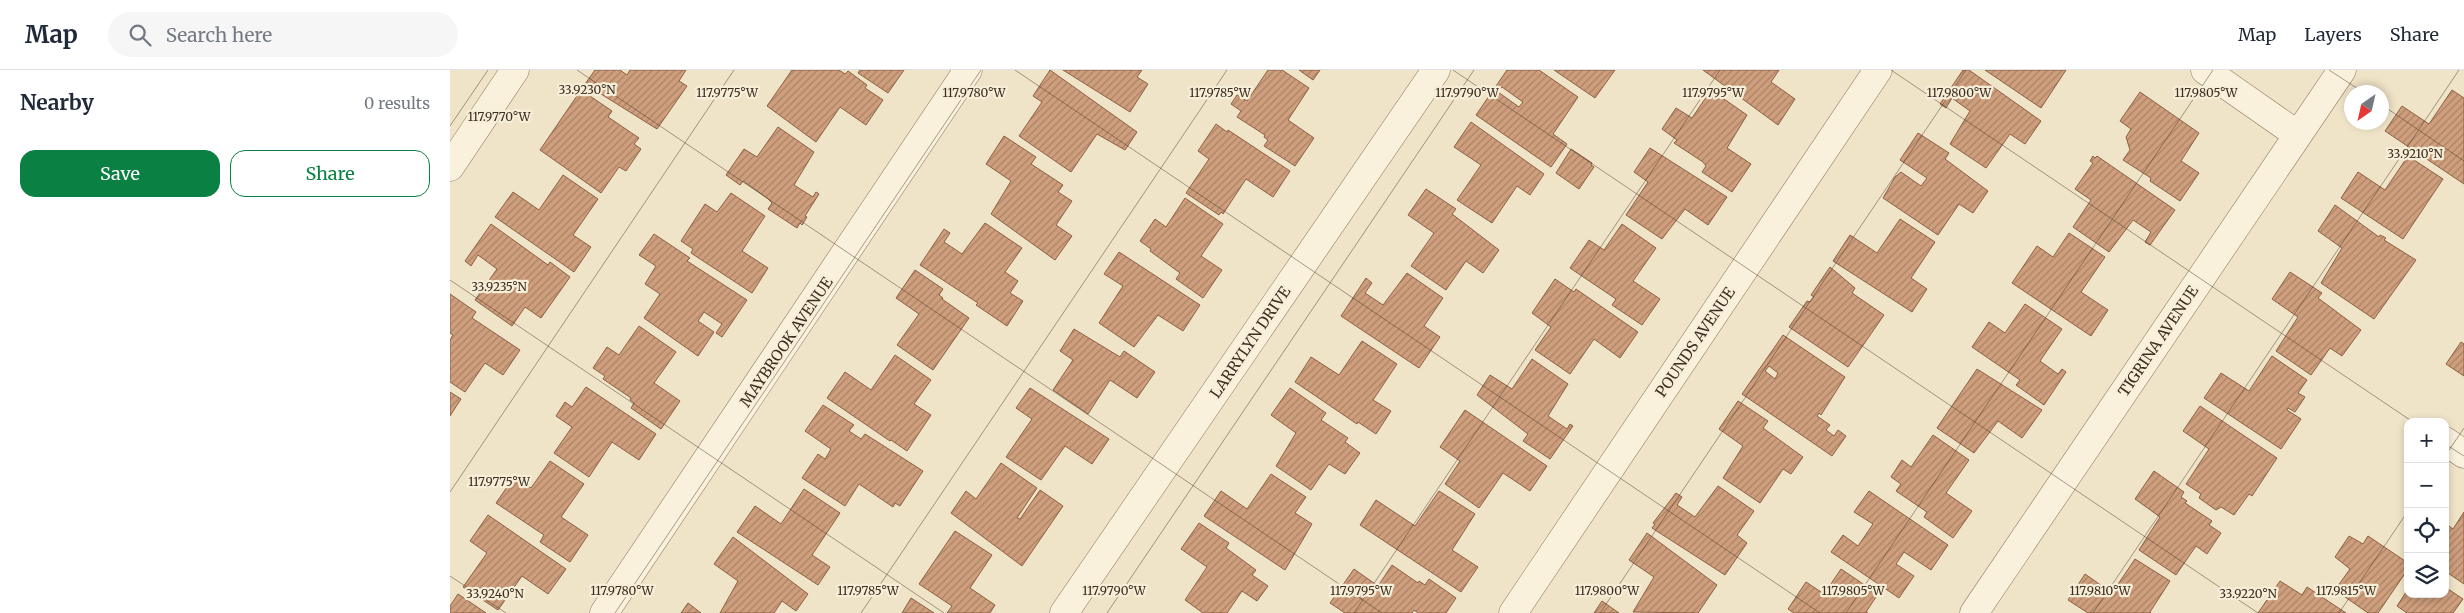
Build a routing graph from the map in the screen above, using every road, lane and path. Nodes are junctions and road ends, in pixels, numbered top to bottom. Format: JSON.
{"nodes":[{"id":1,"x":515,"y":70,"type":"edge"},
{"id":2,"x":968,"y":70,"type":"edge"},
{"id":3,"x":1436,"y":70,"type":"edge"},
{"id":4,"x":1878,"y":70,"type":"edge"},
{"id":5,"x":2205,"y":70,"type":"edge"},
{"id":6,"x":2342,"y":70,"type":"edge"},
{"id":7,"x":2298,"y":135,"type":"junction"},
{"id":8,"x":450,"y":168,"type":"edge"},
{"id":9,"x":2449,"y":444,"type":"edge"},
{"id":10,"x":2464,"y":454,"type":"edge"},
{"id":11,"x":604,"y":613,"type":"edge"},
{"id":12,"x":1064,"y":613,"type":"edge"},
{"id":13,"x":1513,"y":613,"type":"edge"},
{"id":14,"x":1974,"y":613,"type":"edge"}],
"edges":[{"from":1,"to":8,"type":"street"},
{"from":2,"to":11,"type":"street","name":"MAYBROOK AVENUE"},
{"from":3,"to":12,"type":"street","name":"LARRYLYN DRIVE"},
{"from":4,"to":13,"type":"street","name":"POUNDS AVENUE"},
{"from":5,"to":7,"type":"street"},
{"from":6,"to":7,"type":"street","name":"TIGRINA AVENUE"},
{"from":7,"to":14,"type":"street","name":"TIGRINA AVENUE"},
{"from":9,"to":10,"type":"street"}]}
